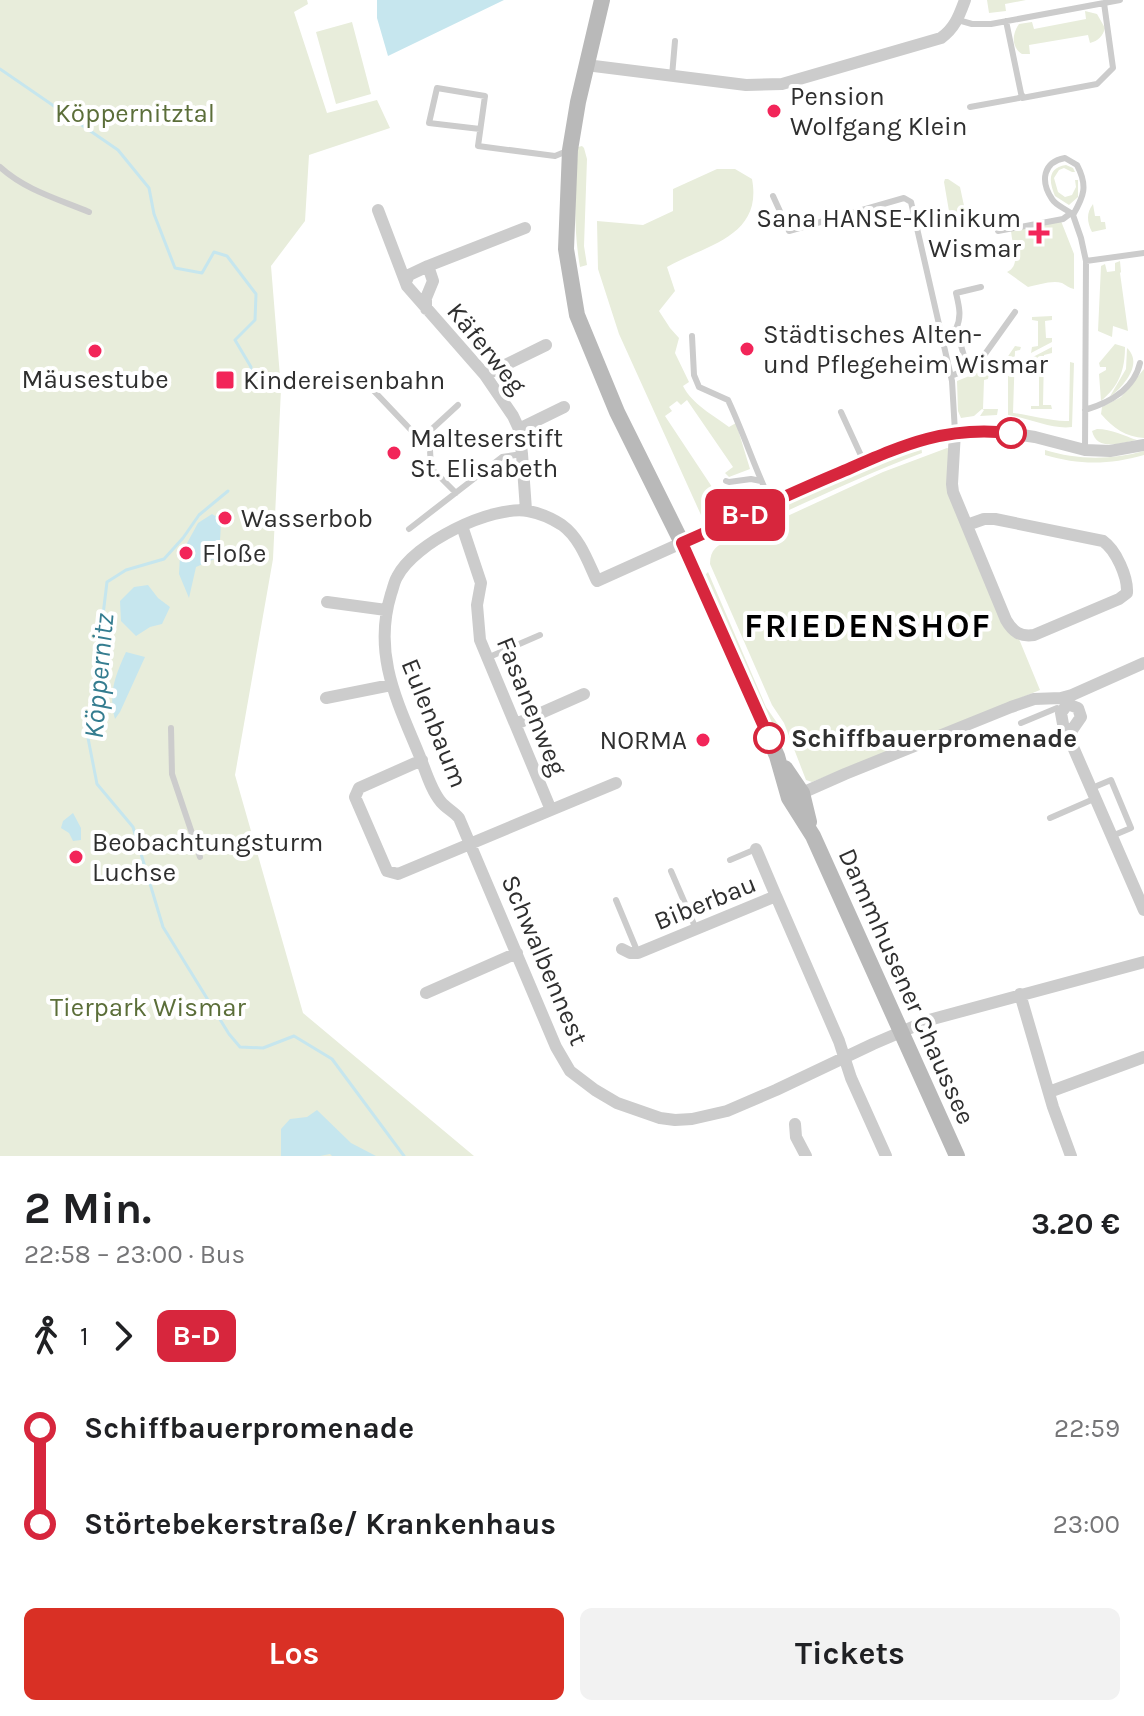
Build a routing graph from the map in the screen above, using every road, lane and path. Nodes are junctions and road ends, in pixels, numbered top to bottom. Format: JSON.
{"nodes":[{"id":1,"x":602,"y":0,"type":"edge"},
{"id":2,"x":965,"y":0,"type":"edge"},
{"id":3,"x":1120,"y":0,"type":"edge"},
{"id":4,"x":1104,"y":3,"type":"junction"},
{"id":5,"x":958,"y":20,"type":"junction"},
{"id":6,"x":1006,"y":21,"type":"junction"},
{"id":7,"x":675,"y":41,"type":"dead end"},
{"id":8,"x":586,"y":65,"type":"junction"},
{"id":9,"x":672,"y":76,"type":"junction"},
{"id":10,"x":1022,"y":95,"type":"junction"},
{"id":11,"x":970,"y":107,"type":"dead end"},
{"id":12,"x":480,"y":129,"type":"junction"},
{"id":13,"x":570,"y":150,"type":"junction"},
{"id":14,"x":0,"y":167,"type":"edge"},
{"id":15,"x":773,"y":196,"type":"dead end"},
{"id":16,"x":378,"y":210,"type":"dead end"},
{"id":17,"x":89,"y":212,"type":"dead end"},
{"id":18,"x":1071,"y":212,"type":"junction"},
{"id":19,"x":525,"y":228,"type":"dead end"},
{"id":20,"x":998,"y":231,"type":"dead end"},
{"id":21,"x":1144,"y":253,"type":"edge"},
{"id":22,"x":1086,"y":261,"type":"junction"},
{"id":23,"x":428,"y":266,"type":"junction"},
{"id":24,"x":406,"y":282,"type":"junction"},
{"id":25,"x":981,"y":287,"type":"dead end"},
{"id":26,"x":426,"y":309,"type":"junction"},
{"id":27,"x":1015,"y":312,"type":"dead end"},
{"id":28,"x":956,"y":329,"type":"junction"},
{"id":29,"x":941,"y":332,"type":"junction"},
{"id":30,"x":692,"y":336,"type":"dead end"},
{"id":31,"x":546,"y":345,"type":"dead end"},
{"id":32,"x":1140,"y":363,"type":"dead end"},
{"id":33,"x":967,"y":366,"type":"junction"},
{"id":34,"x":485,"y":375,"type":"junction"},
{"id":35,"x":951,"y":376,"type":"junction"},
{"id":36,"x":373,"y":390,"type":"dead end"},
{"id":37,"x":458,"y":405,"type":"dead end"},
{"id":38,"x":564,"y":407,"type":"dead end"},
{"id":39,"x":1085,"y":410,"type":"junction"},
{"id":40,"x":841,"y":412,"type":"dead end"},
{"id":41,"x":519,"y":429,"type":"junction"},
{"id":42,"x":955,"y":432,"type":"junction"},
{"id":43,"x":420,"y":440,"type":"junction"},
{"id":44,"x":1144,"y":445,"type":"edge"},
{"id":45,"x":1085,"y":450,"type":"junction"},
{"id":46,"x":522,"y":454,"type":"junction"},
{"id":47,"x":864,"y":462,"type":"junction"},
{"id":48,"x":726,"y":481,"type":"dead end"},
{"id":49,"x":761,"y":481,"type":"junction"},
{"id":50,"x":456,"y":493,"type":"junction"},
{"id":51,"x":771,"y":502,"type":"junction"},
{"id":52,"x":526,"y":510,"type":"junction"},
{"id":53,"x":967,"y":525,"type":"junction"},
{"id":54,"x":462,"y":526,"type":"junction"},
{"id":55,"x":409,"y":529,"type":"dead end"},
{"id":56,"x":682,"y":543,"type":"junction"},
{"id":57,"x":327,"y":602,"type":"dead end"},
{"id":58,"x":386,"y":610,"type":"junction"},
{"id":59,"x":540,"y":635,"type":"dead end"},
{"id":60,"x":487,"y":658,"type":"junction"},
{"id":61,"x":1144,"y":663,"type":"edge"},
{"id":62,"x":391,"y":685,"type":"junction"},
{"id":63,"x":584,"y":694,"type":"dead end"},
{"id":64,"x":326,"y":698,"type":"dead end"},
{"id":65,"x":1057,"y":708,"type":"junction"},
{"id":66,"x":1021,"y":723,"type":"dead end"},
{"id":67,"x":516,"y":724,"type":"junction"},
{"id":68,"x":171,"y":728,"type":"dead end"},
{"id":69,"x":1070,"y":738,"type":"junction"},
{"id":70,"x":777,"y":756,"type":"junction"},
{"id":71,"x":422,"y":760,"type":"junction"},
{"id":72,"x":616,"y":783,"type":"dead end"},
{"id":73,"x":802,"y":793,"type":"junction"},
{"id":74,"x":1094,"y":793,"type":"junction"},
{"id":75,"x":551,"y":810,"type":"junction"},
{"id":76,"x":1050,"y":818,"type":"dead end"},
{"id":77,"x":813,"y":836,"type":"junction"},
{"id":78,"x":1112,"y":836,"type":"junction"},
{"id":79,"x":470,"y":843,"type":"junction"},
{"id":80,"x":756,"y":849,"type":"joint"},
{"id":81,"x":200,"y":857,"type":"dead end"},
{"id":82,"x":730,"y":860,"type":"dead end"},
{"id":83,"x":671,"y":871,"type":"dead end"},
{"id":84,"x":776,"y":896,"type":"junction"},
{"id":85,"x":616,"y":900,"type":"dead end"},
{"id":86,"x":1144,"y":910,"type":"edge"},
{"id":87,"x":696,"y":929,"type":"junction"},
{"id":88,"x":622,"y":949,"type":"dead end"},
{"id":89,"x":517,"y":953,"type":"junction"},
{"id":90,"x":638,"y":953,"type":"junction"},
{"id":91,"x":1144,"y":962,"type":"edge"},
{"id":92,"x":426,"y":993,"type":"dead end"},
{"id":93,"x":1020,"y":994,"type":"junction"},
{"id":94,"x":901,"y":1032,"type":"junction"},
{"id":95,"x":844,"y":1057,"type":"junction"},
{"id":96,"x":1144,"y":1057,"type":"edge"},
{"id":97,"x":1049,"y":1092,"type":"junction"},
{"id":98,"x":795,"y":1124,"type":"dead end"},
{"id":99,"x":806,"y":1156,"type":"edge"},
{"id":100,"x":886,"y":1156,"type":"edge"},
{"id":101,"x":957,"y":1156,"type":"edge"},
{"id":102,"x":1071,"y":1156,"type":"edge"}],
"edges":[{"from":1,"to":8,"type":"street","name":"Dammhusener Chaussee"},
{"from":2,"to":5,"type":"street"},
{"from":3,"to":4,"type":"lane"},
{"from":4,"to":6,"type":"lane"},
{"from":4,"to":10,"type":"lane"},
{"from":5,"to":6,"type":"lane"},
{"from":5,"to":9,"type":"street"},
{"from":6,"to":10,"type":"lane"},
{"from":7,"to":9,"type":"lane"},
{"from":8,"to":9,"type":"street"},
{"from":8,"to":13,"type":"street","name":"Dammhusener Chaussee"},
{"from":10,"to":11,"type":"lane"},
{"from":12,"to":12,"type":"lane"},
{"from":12,"to":13,"type":"lane"},
{"from":13,"to":56,"type":"street","name":"Dammhusener Chaussee"},
{"from":14,"to":17,"type":"lane"},
{"from":15,"to":29,"type":"lane"},
{"from":16,"to":24,"type":"street","name":"Käferweg"},
{"from":18,"to":18,"type":"lane"},
{"from":18,"to":20,"type":"lane"},
{"from":18,"to":22,"type":"lane"},
{"from":19,"to":23,"type":"street"},
{"from":21,"to":22,"type":"lane"},
{"from":22,"to":39,"type":"lane"},
{"from":23,"to":24,"type":"street"},
{"from":23,"to":26,"type":"street","name":"Käferweg"},
{"from":24,"to":26,"type":"street","name":"Käferweg"},
{"from":25,"to":28,"type":"lane"},
{"from":26,"to":34,"type":"street","name":"Käferweg"},
{"from":27,"to":33,"type":"lane"},
{"from":28,"to":29,"type":"lane"},
{"from":28,"to":33,"type":"lane"},
{"from":29,"to":35,"type":"lane"},
{"from":30,"to":49,"type":"lane"},
{"from":31,"to":34,"type":"street"},
{"from":32,"to":39,"type":"lane"},
{"from":33,"to":35,"type":"lane"},
{"from":34,"to":41,"type":"street","name":"Käferweg"},
{"from":35,"to":42,"type":"lane"},
{"from":36,"to":43,"type":"lane"},
{"from":37,"to":43,"type":"lane"},
{"from":38,"to":41,"type":"street"},
{"from":39,"to":45,"type":"lane"},
{"from":40,"to":47,"type":"lane"},
{"from":41,"to":46,"type":"street","name":"Käferweg"},
{"from":42,"to":45,"type":"street"},
{"from":42,"to":47,"type":"street"},
{"from":42,"to":53,"type":"street"},
{"from":43,"to":50,"type":"lane"},
{"from":44,"to":45,"type":"street"},
{"from":46,"to":50,"type":"lane"},
{"from":46,"to":52,"type":"street","name":"Käferweg"},
{"from":47,"to":51,"type":"street"},
{"from":48,"to":49,"type":"lane"},
{"from":49,"to":51,"type":"lane"},
{"from":50,"to":55,"type":"lane"},
{"from":51,"to":56,"type":"street"},
{"from":52,"to":54,"type":"street","name":"Eulenbaum"},
{"from":52,"to":56,"type":"street"},
{"from":53,"to":53,"type":"street"},
{"from":54,"to":58,"type":"street","name":"Eulenbaum"},
{"from":54,"to":60,"type":"street","name":"Fasanenweg"},
{"from":56,"to":70,"type":"street","name":"Dammhusener Chaussee"},
{"from":57,"to":58,"type":"street"},
{"from":58,"to":62,"type":"street","name":"Eulenbaum"},
{"from":59,"to":60,"type":"lane"},
{"from":60,"to":67,"type":"street","name":"Fasanenweg"},
{"from":61,"to":65,"type":"street"},
{"from":62,"to":64,"type":"street"},
{"from":62,"to":71,"type":"street","name":"Eulenbaum"},
{"from":63,"to":67,"type":"street"},
{"from":65,"to":66,"type":"lane"},
{"from":65,"to":69,"type":"street"},
{"from":65,"to":69,"type":"street"},
{"from":65,"to":73,"type":"street"},
{"from":67,"to":75,"type":"street","name":"Fasanenweg"},
{"from":68,"to":81,"type":"lane"},
{"from":69,"to":74,"type":"street"},
{"from":70,"to":73,"type":"street","name":"Dammhusener Chaussee"},
{"from":70,"to":77,"type":"street","name":"Dammhusener Chaussee"},
{"from":71,"to":79,"type":"street","name":"Eulenbaum"},
{"from":71,"to":79,"type":"street","name":"Fasanenweg"},
{"from":72,"to":75,"type":"street","name":"Fasanenweg"},
{"from":73,"to":77,"type":"street","name":"Dammhusener Chaussee"},
{"from":74,"to":76,"type":"lane"},
{"from":74,"to":78,"type":"street"},
{"from":74,"to":78,"type":"lane"},
{"from":75,"to":79,"type":"street","name":"Fasanenweg"},
{"from":77,"to":94,"type":"street","name":"Dammhusener Chaussee"},
{"from":78,"to":86,"type":"street"},
{"from":79,"to":89,"type":"street","name":"Schwalbennest"},
{"from":80,"to":82,"type":"lane"},
{"from":80,"to":84,"type":"street"},
{"from":83,"to":87,"type":"lane"},
{"from":84,"to":87,"type":"street","name":"Biberbau"},
{"from":84,"to":95,"type":"street","name":"Biberbau"},
{"from":85,"to":90,"type":"lane"},
{"from":87,"to":90,"type":"street","name":"Biberbau"},
{"from":88,"to":90,"type":"street","name":"Biberbau"},
{"from":89,"to":92,"type":"street"},
{"from":89,"to":95,"type":"street","name":"Schwalbennest"},
{"from":91,"to":93,"type":"street","name":"Schwalbennest"},
{"from":93,"to":94,"type":"street","name":"Schwalbennest"},
{"from":93,"to":97,"type":"street"},
{"from":94,"to":95,"type":"street","name":"Schwalbennest"},
{"from":94,"to":101,"type":"street","name":"Dammhusener Chaussee"},
{"from":95,"to":100,"type":"street","name":"Biberbau"},
{"from":96,"to":97,"type":"street"},
{"from":97,"to":102,"type":"street"},
{"from":98,"to":99,"type":"street"}]}
